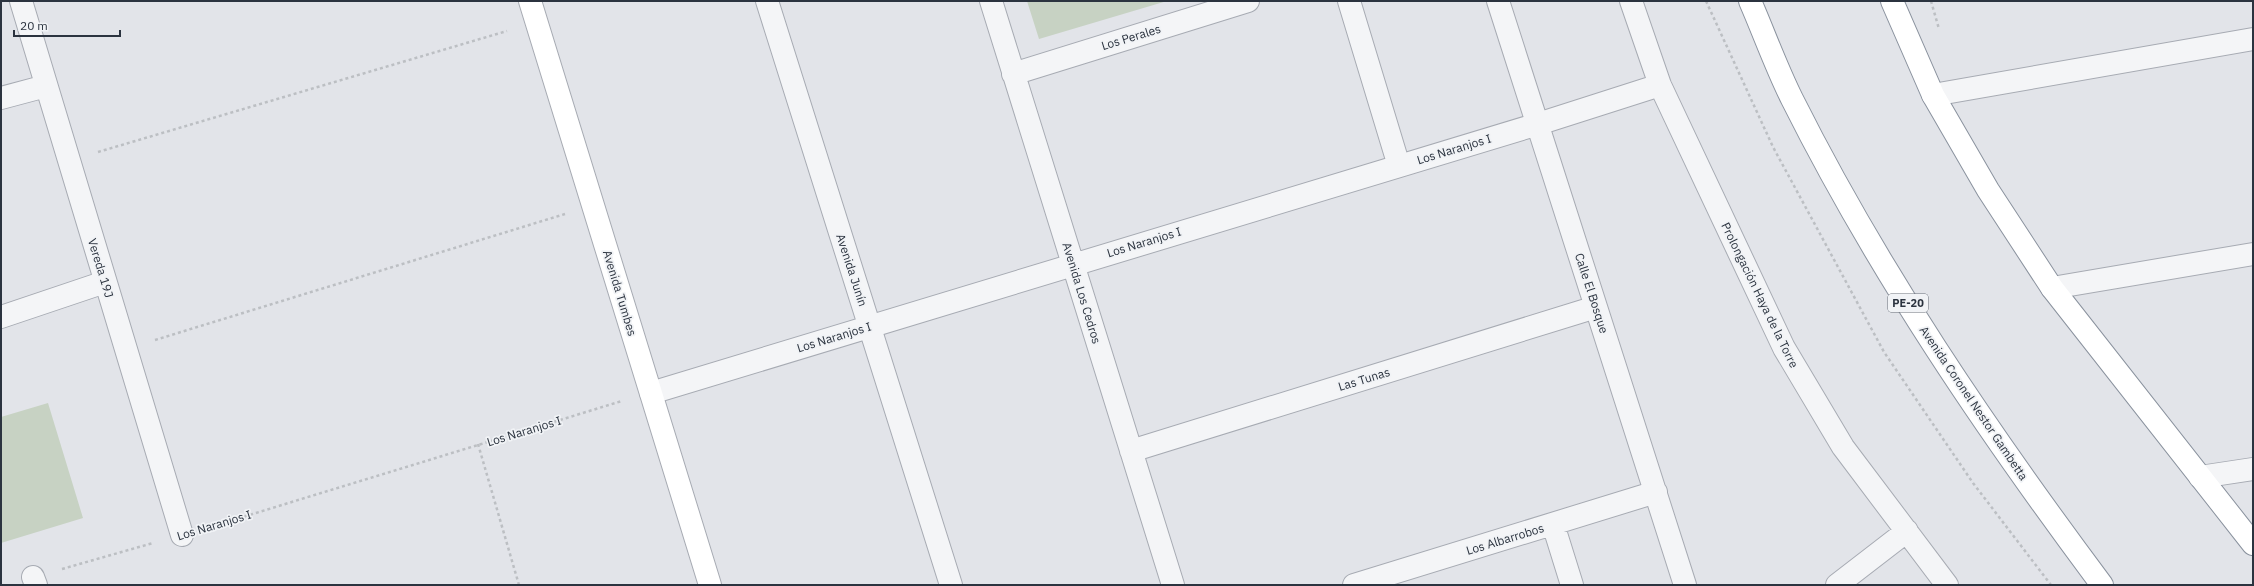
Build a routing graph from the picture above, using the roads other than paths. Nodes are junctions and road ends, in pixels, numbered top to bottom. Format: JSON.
{"nodes":[{"id":1,"x":21,"y":1,"type":"edge"},
{"id":2,"x":530,"y":1,"type":"edge"},
{"id":3,"x":767,"y":1,"type":"edge"},
{"id":4,"x":991,"y":1,"type":"edge"},
{"id":5,"x":1248,"y":1,"type":"edge"},
{"id":6,"x":1350,"y":1,"type":"edge"},
{"id":7,"x":1498,"y":1,"type":"edge"},
{"id":8,"x":1631,"y":1,"type":"edge"},
{"id":9,"x":1750,"y":1,"type":"edge"},
{"id":10,"x":1892,"y":1,"type":"edge"},
{"id":11,"x":2253,"y":40,"type":"edge"},
{"id":12,"x":1013,"y":74,"type":"junction"},
{"id":13,"x":1660,"y":85,"type":"junction"},
{"id":14,"x":46,"y":86,"type":"junction"},
{"id":15,"x":1933,"y":95,"type":"junction"},
{"id":16,"x":1,"y":98,"type":"edge"},
{"id":17,"x":1538,"y":124,"type":"junction"},
{"id":18,"x":1399,"y":166,"type":"junction"},
{"id":19,"x":2253,"y":254,"type":"edge"},
{"id":20,"x":1073,"y":264,"type":"junction"},
{"id":21,"x":106,"y":282,"type":"junction"},
{"id":22,"x":2052,"y":288,"type":"junction"},
{"id":23,"x":1596,"y":307,"type":"junction"},
{"id":24,"x":1,"y":317,"type":"edge"},
{"id":25,"x":870,"y":326,"type":"junction"},
{"id":26,"x":651,"y":393,"type":"junction"},
{"id":27,"x":1131,"y":451,"type":"junction"},
{"id":28,"x":2253,"y":469,"type":"edge"},
{"id":29,"x":2200,"y":477,"type":"junction"},
{"id":30,"x":1656,"y":492,"type":"junction"},
{"id":31,"x":1554,"y":524,"type":"junction"},
{"id":32,"x":1907,"y":531,"type":"junction"},
{"id":33,"x":182,"y":535,"type":"road end"},
{"id":34,"x":2253,"y":544,"type":"edge"},
{"id":35,"x":710,"y":585,"type":"edge"},
{"id":36,"x":951,"y":585,"type":"edge"},
{"id":37,"x":1173,"y":585,"type":"edge"},
{"id":38,"x":1354,"y":585,"type":"edge"},
{"id":39,"x":1572,"y":585,"type":"edge"},
{"id":40,"x":1686,"y":585,"type":"edge"},
{"id":41,"x":1837,"y":585,"type":"edge"},
{"id":42,"x":1947,"y":585,"type":"edge"},
{"id":43,"x":2102,"y":585,"type":"edge"}],
"edges":[{"from":1,"to":14,"type":"street","name":"Vereda 19J"},
{"from":2,"to":26,"type":"main road","name":"Avenida Tumbes"},
{"from":3,"to":25,"type":"street","name":"Avenida Junín"},
{"from":4,"to":12,"type":"street","name":"Avenida Los Cedros"},
{"from":5,"to":12,"type":"street","name":"Los Perales"},
{"from":6,"to":18,"type":"street"},
{"from":7,"to":17,"type":"street","name":"Calle El Bosque"},
{"from":8,"to":13,"type":"street","name":"Prolongación Haya de la Torre"},
{"from":9,"to":43,"type":"main road","name":"Avenida Coronel Nestor Gambetta","number":"PE-20"},
{"from":10,"to":15,"type":"main road"},
{"from":11,"to":15,"type":"street"},
{"from":12,"to":20,"type":"street","name":"Avenida Los Cedros"},
{"from":13,"to":17,"type":"street","name":"Los Naranjos I"},
{"from":13,"to":32,"type":"street","name":"Prolongación Haya de la Torre"},
{"from":14,"to":16,"type":"street"},
{"from":14,"to":21,"type":"street","name":"Vereda 19J"},
{"from":15,"to":22,"type":"main road"},
{"from":17,"to":18,"type":"street","name":"Los Naranjos I"},
{"from":17,"to":23,"type":"street","name":"Calle El Bosque"},
{"from":18,"to":20,"type":"street","name":"Los Naranjos I"},
{"from":19,"to":22,"type":"street"},
{"from":20,"to":25,"type":"street","name":"Los Naranjos I"},
{"from":20,"to":27,"type":"street","name":"Avenida Los Cedros"},
{"from":21,"to":24,"type":"street"},
{"from":21,"to":33,"type":"street","name":"Vereda 19J"},
{"from":22,"to":29,"type":"main road"},
{"from":23,"to":27,"type":"street","name":"Las Tunas"},
{"from":23,"to":30,"type":"street","name":"Calle El Bosque"},
{"from":25,"to":26,"type":"street","name":"Los Naranjos I"},
{"from":25,"to":36,"type":"street","name":"Avenida Junín"},
{"from":26,"to":35,"type":"main road","name":"Avenida Tumbes"},
{"from":27,"to":37,"type":"street","name":"Avenida Los Cedros"},
{"from":28,"to":29,"type":"street"},
{"from":29,"to":34,"type":"main road"},
{"from":30,"to":31,"type":"street","name":"Los Albarrobos"},
{"from":30,"to":40,"type":"street","name":"Calle El Bosque"},
{"from":31,"to":38,"type":"street","name":"Los Albarrobos"},
{"from":31,"to":39,"type":"street"},
{"from":32,"to":41,"type":"street"},
{"from":32,"to":42,"type":"street","name":"Prolongación Haya de la Torre"}]}
